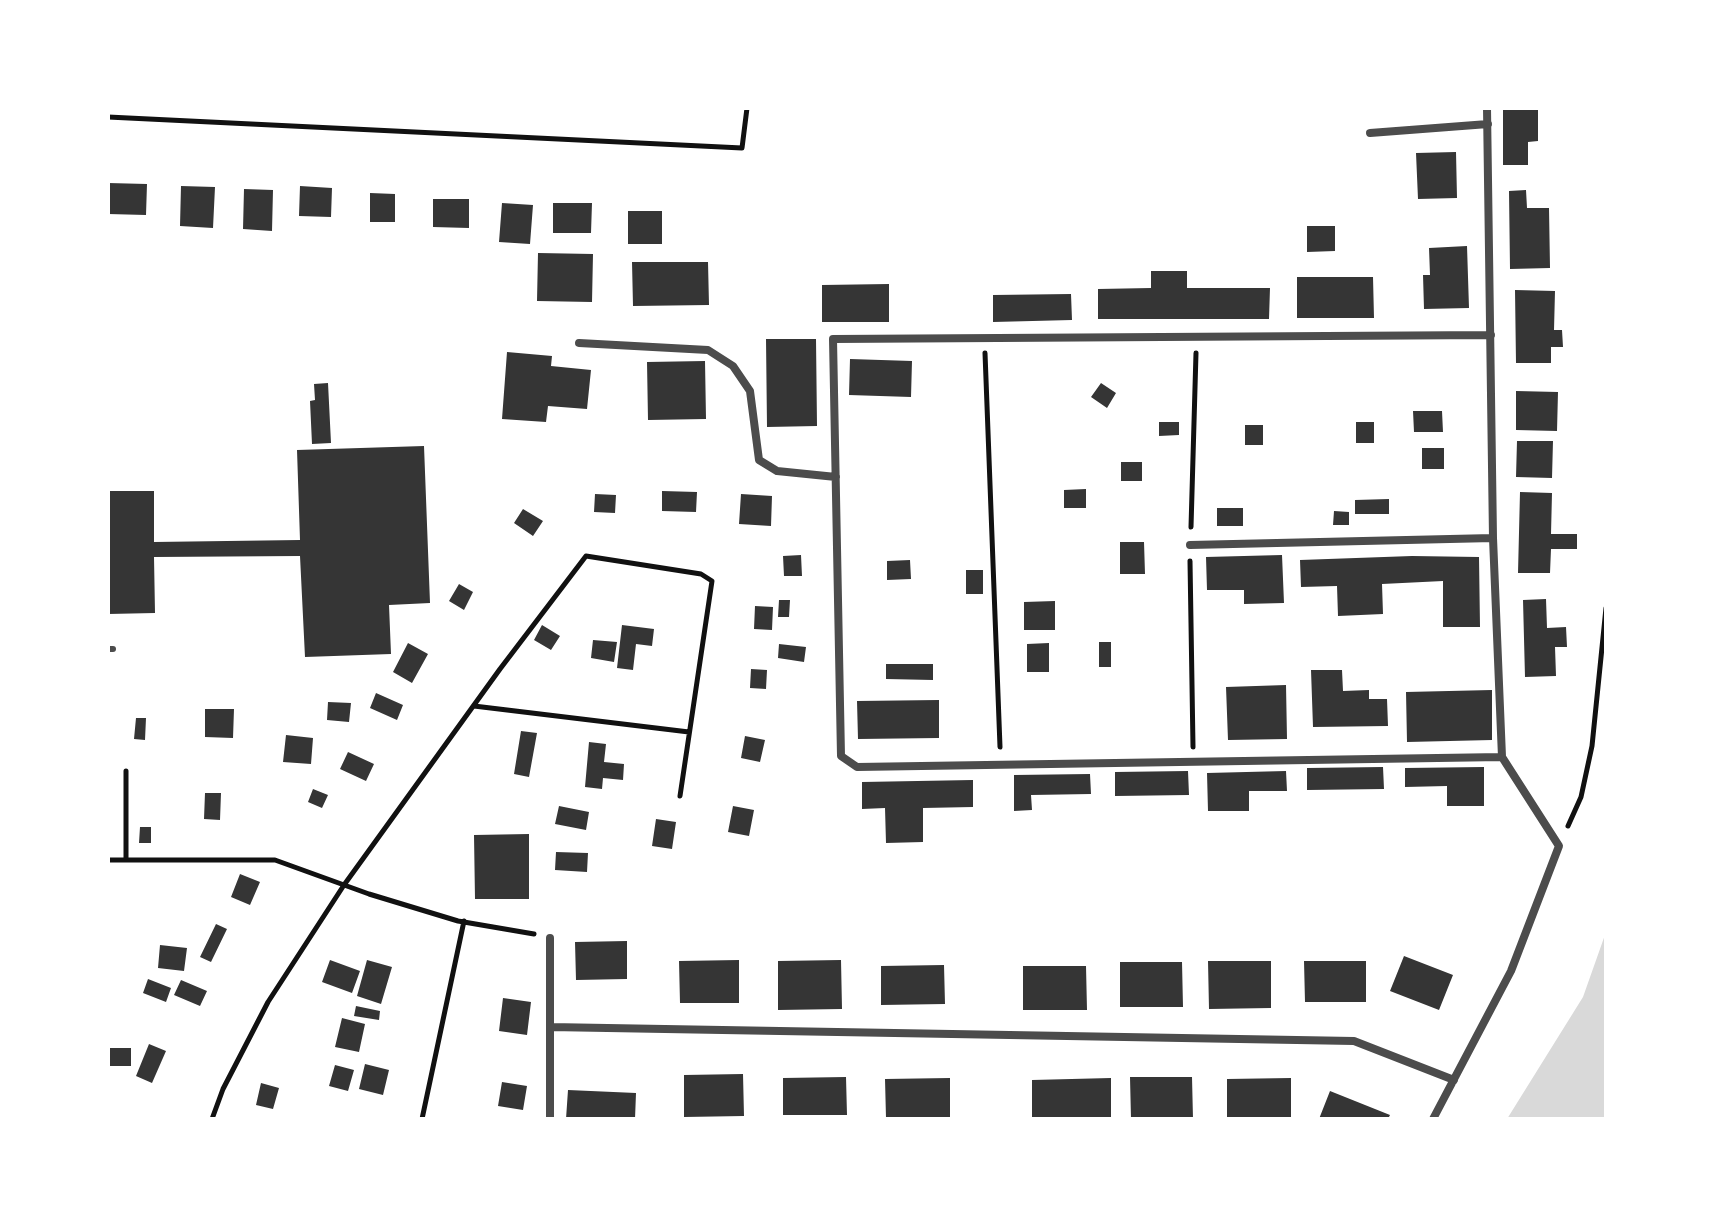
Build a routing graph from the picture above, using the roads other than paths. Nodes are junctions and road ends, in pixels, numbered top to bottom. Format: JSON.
{"nodes":[{"id":1,"x":1487,"y":108,"type":"edge"},
{"id":2,"x":1488,"y":124,"type":"junction"},
{"id":3,"x":1370,"y":133,"type":"dead end"},
{"id":4,"x":1491,"y":335,"type":"junction"},
{"id":5,"x":579,"y":343,"type":"dead end"},
{"id":6,"x":836,"y":477,"type":"junction"},
{"id":7,"x":1493,"y":538,"type":"junction"},
{"id":8,"x":1190,"y":545,"type":"dead end"},
{"id":9,"x":1502,"y":757,"type":"junction"},
{"id":10,"x":550,"y":938,"type":"road end"},
{"id":11,"x":550,"y":1027,"type":"junction"},
{"id":12,"x":1454,"y":1080,"type":"junction"},
{"id":13,"x":550,"y":1119,"type":"edge"},
{"id":14,"x":1433,"y":1119,"type":"edge"}],
"edges":[{"from":1,"to":2,"type":"street"},
{"from":2,"to":3,"type":"street"},
{"from":2,"to":4,"type":"street"},
{"from":4,"to":6,"type":"street"},
{"from":4,"to":7,"type":"street"},
{"from":5,"to":6,"type":"street"},
{"from":6,"to":9,"type":"street"},
{"from":7,"to":8,"type":"street"},
{"from":7,"to":9,"type":"street"},
{"from":9,"to":12,"type":"street"},
{"from":10,"to":11,"type":"street"},
{"from":11,"to":12,"type":"street"},
{"from":11,"to":13,"type":"street"},
{"from":12,"to":14,"type":"street"}]}
